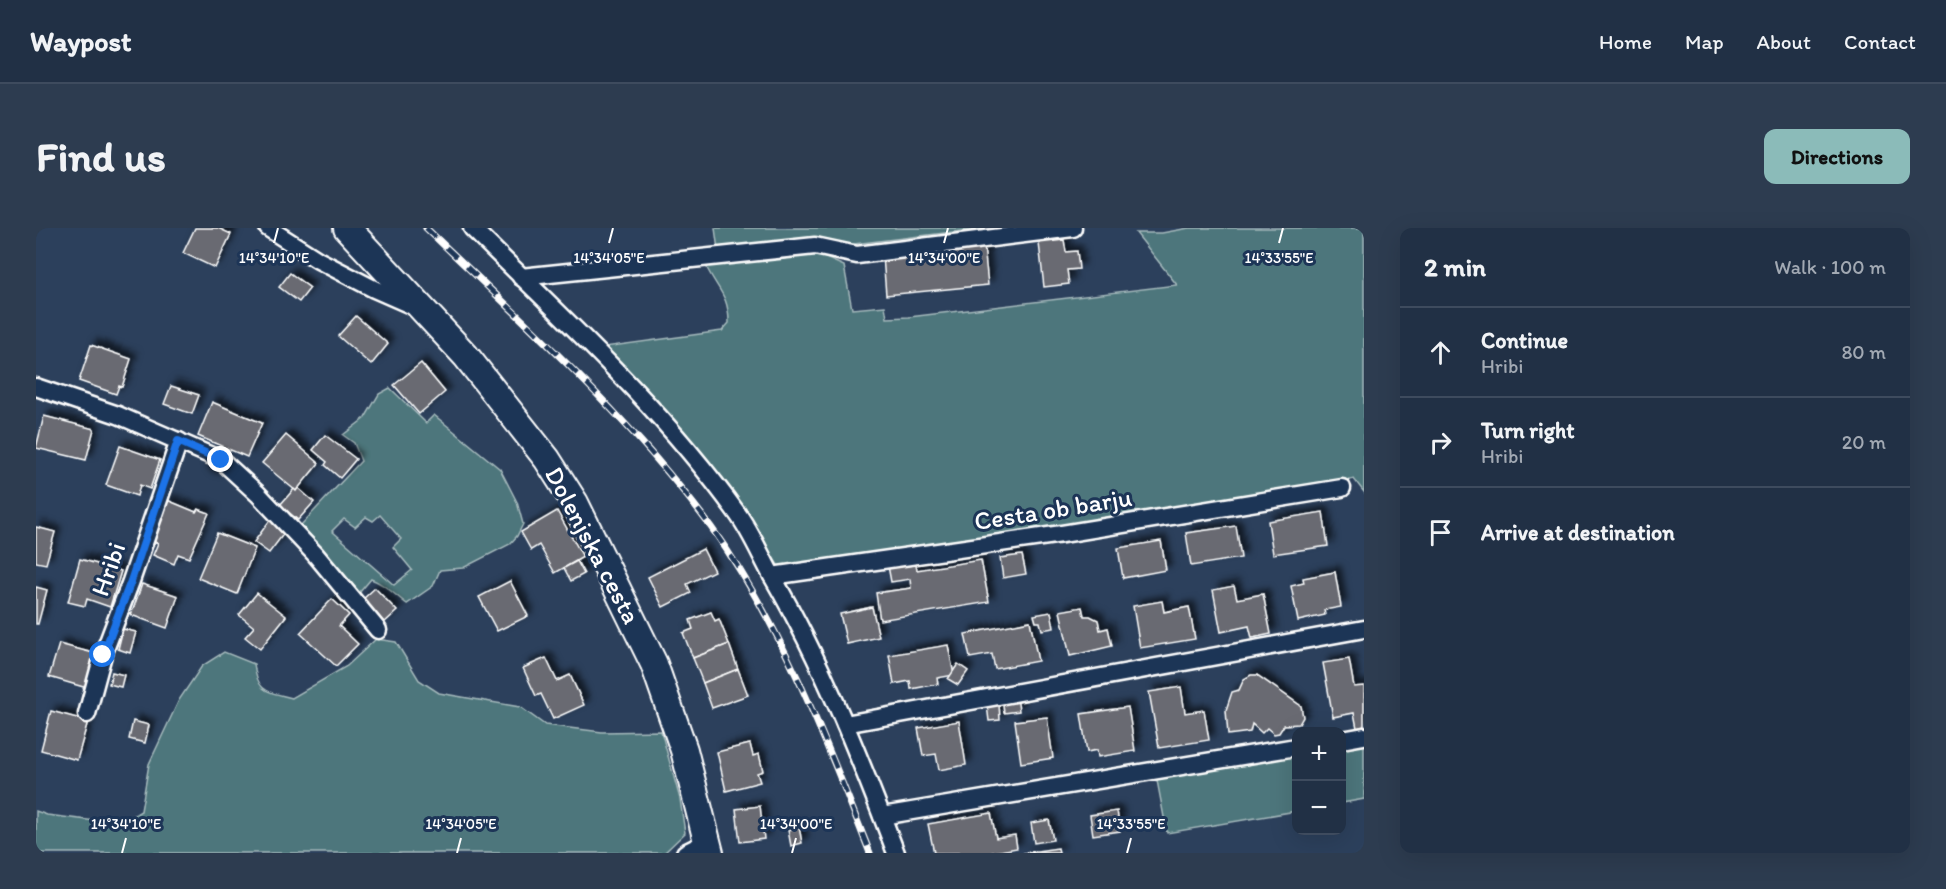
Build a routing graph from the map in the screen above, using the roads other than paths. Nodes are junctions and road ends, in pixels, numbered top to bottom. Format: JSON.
{"nodes":[{"id":1,"x":268,"y":228,"type":"edge"},
{"id":2,"x":347,"y":228,"type":"edge"},
{"id":3,"x":472,"y":228,"type":"edge"},
{"id":4,"x":1073,"y":228,"type":"edge"},
{"id":5,"x":521,"y":277,"type":"junction"},
{"id":6,"x":427,"y":313,"type":"junction"},
{"id":7,"x":36,"y":387,"type":"edge"},
{"id":8,"x":178,"y":441,"type":"junction"},
{"id":9,"x":1342,"y":488,"type":"dead end"},
{"id":10,"x":772,"y":576,"type":"junction"},
{"id":11,"x":1364,"y":629,"type":"edge"},
{"id":12,"x":378,"y":630,"type":"dead end"},
{"id":13,"x":87,"y":714,"type":"dead end"},
{"id":14,"x":845,"y":724,"type":"junction"},
{"id":15,"x":1364,"y":736,"type":"edge"},
{"id":16,"x":1346,"y":739,"type":"edge"},
{"id":17,"x":1292,"y":748,"type":"edge"},
{"id":18,"x":882,"y":816,"type":"junction"},
{"id":19,"x":700,"y":849,"type":"edge"},
{"id":20,"x":896,"y":853,"type":"edge"}],
"edges":[{"from":1,"to":6,"type":"street"},
{"from":2,"to":6,"type":"main road","name":"Dolenjska cesta"},
{"from":3,"to":5,"type":"street"},
{"from":4,"to":5,"type":"street"},
{"from":5,"to":10,"type":"street"},
{"from":6,"to":19,"type":"main road","name":"Dolenjska cesta"},
{"from":7,"to":8,"type":"street"},
{"from":8,"to":12,"type":"street"},
{"from":8,"to":13,"type":"street","name":"Hribi"},
{"from":9,"to":10,"type":"street","name":"Cesta ob barju"},
{"from":10,"to":14,"type":"street"},
{"from":11,"to":14,"type":"street"},
{"from":14,"to":18,"type":"street"},
{"from":15,"to":16,"type":"street"},
{"from":17,"to":18,"type":"street"},
{"from":18,"to":20,"type":"street"}]}
